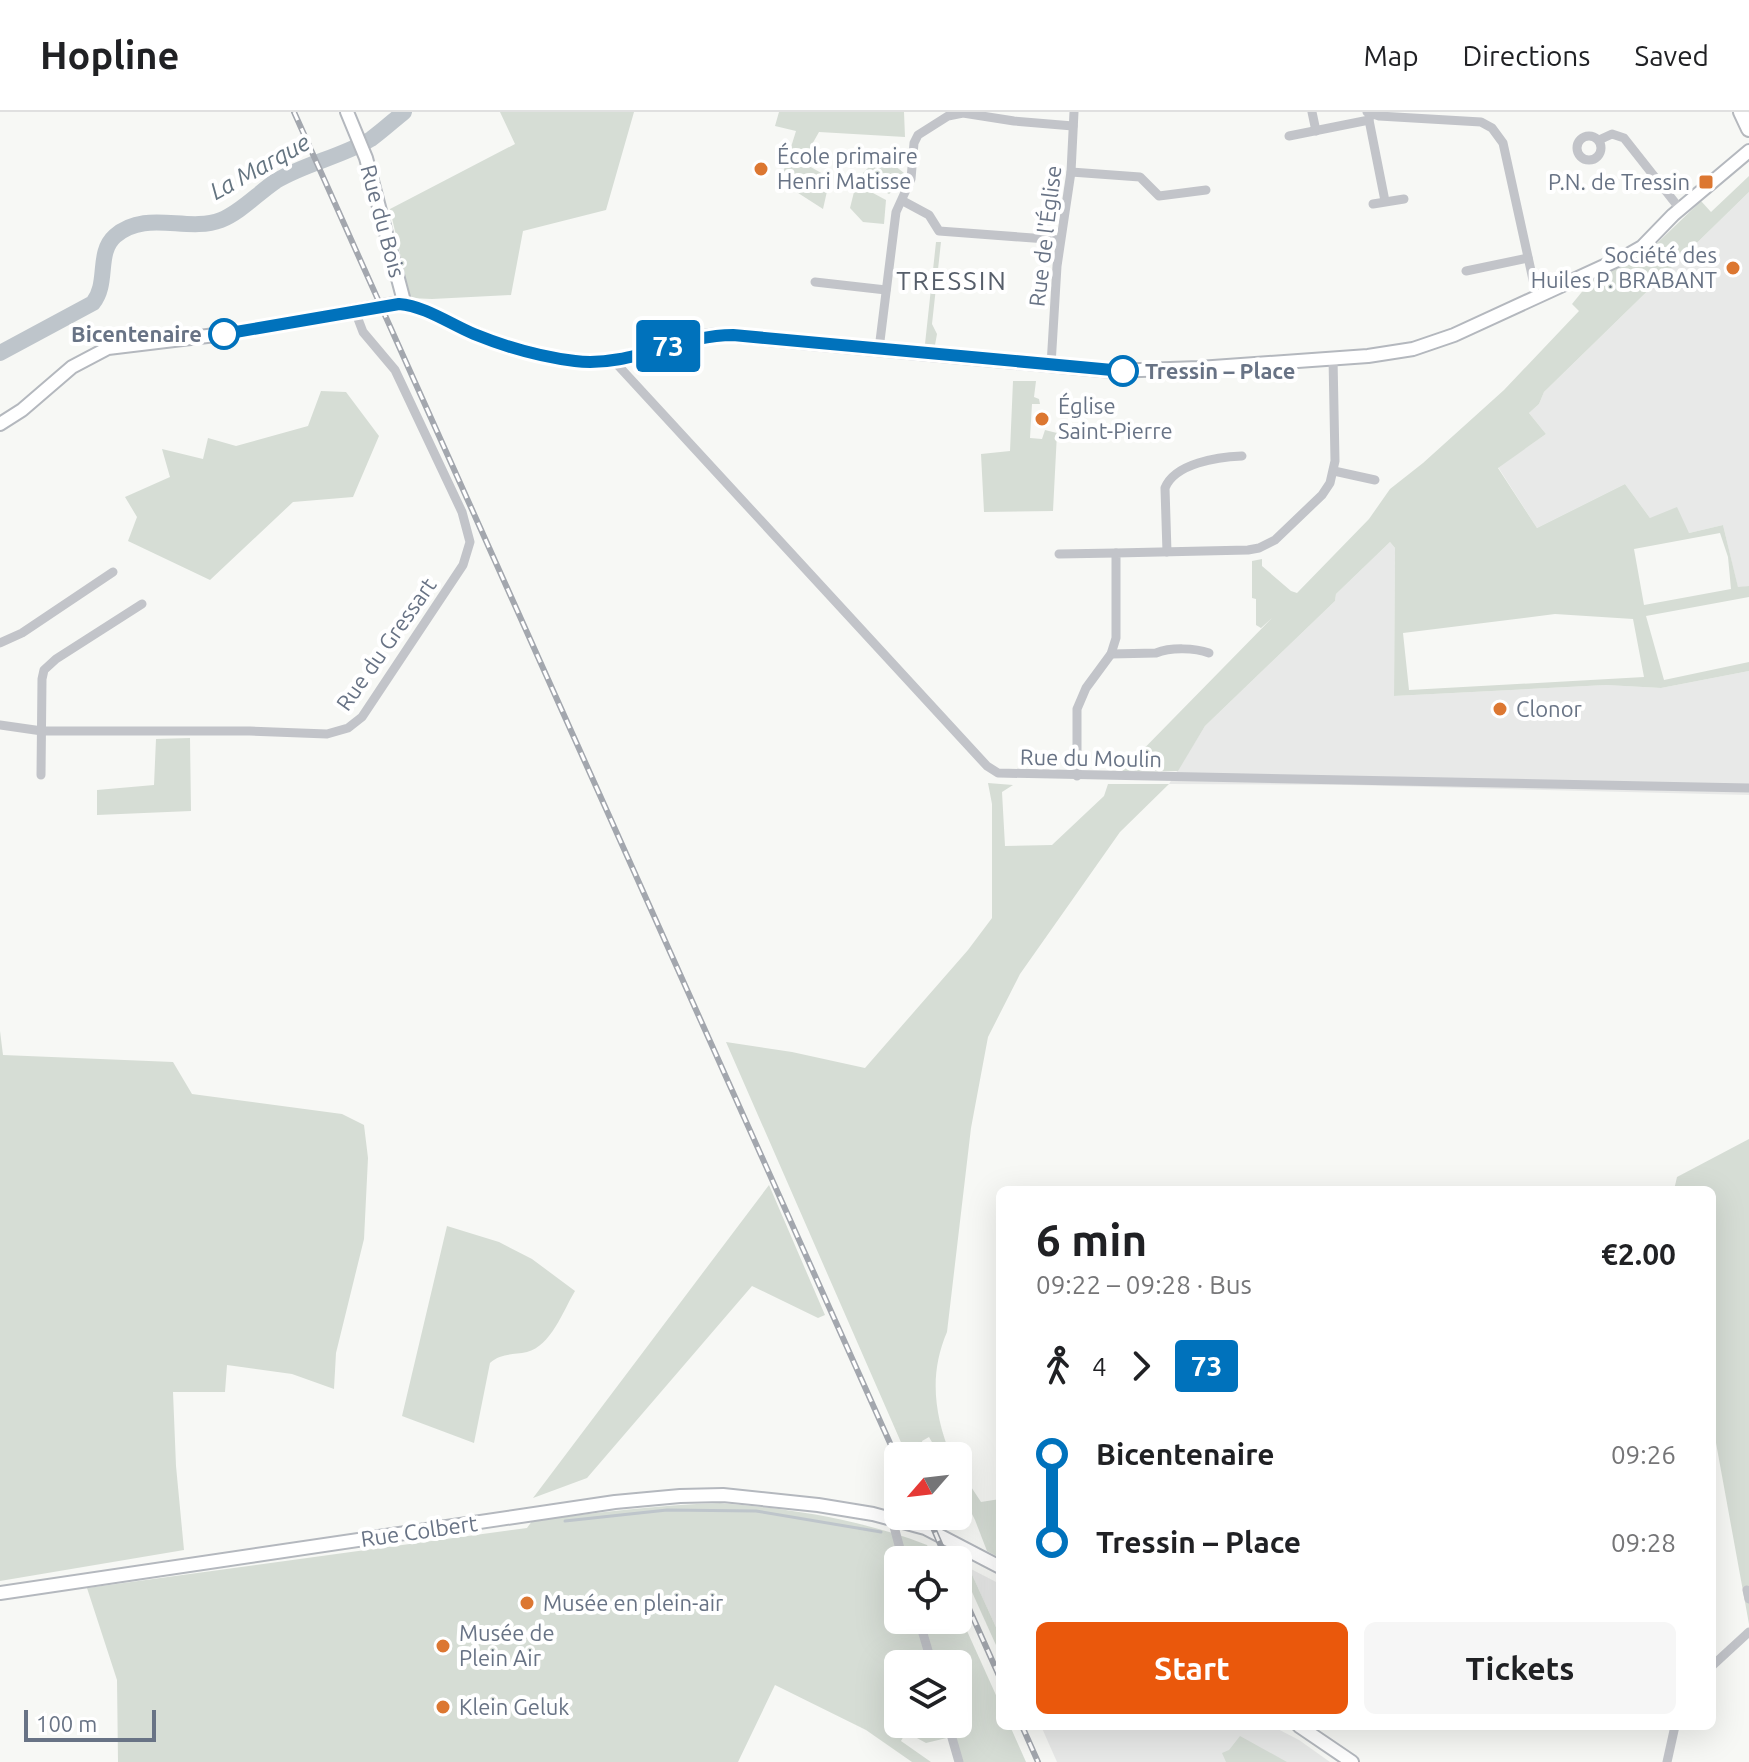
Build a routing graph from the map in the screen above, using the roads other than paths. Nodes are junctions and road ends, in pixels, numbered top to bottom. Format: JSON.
{"nodes":[{"id":1,"x":347,"y":112,"type":"edge"},
{"id":2,"x":963,"y":112,"type":"edge"},
{"id":3,"x":1074,"y":112,"type":"edge"},
{"id":4,"x":1312,"y":112,"type":"edge"},
{"id":5,"x":1741,"y":112,"type":"edge"},
{"id":6,"x":1369,"y":115,"type":"edge"},
{"id":7,"x":1073,"y":126,"type":"junction"},
{"id":8,"x":1749,"y":129,"type":"edge"},
{"id":9,"x":1316,"y":131,"type":"junction"},
{"id":10,"x":1289,"y":136,"type":"dead end"},
{"id":11,"x":1599,"y":140,"type":"dead end"},
{"id":12,"x":1749,"y":151,"type":"edge"},
{"id":13,"x":1071,"y":172,"type":"junction"},
{"id":14,"x":1206,"y":190,"type":"dead end"},
{"id":15,"x":1404,"y":199,"type":"dead end"},
{"id":16,"x":903,"y":201,"type":"junction"},
{"id":17,"x":1385,"y":201,"type":"junction"},
{"id":18,"x":1373,"y":204,"type":"dead end"},
{"id":19,"x":1680,"y":209,"type":"junction"},
{"id":20,"x":1060,"y":240,"type":"junction"},
{"id":21,"x":1528,"y":258,"type":"junction"},
{"id":22,"x":1466,"y":271,"type":"dead end"},
{"id":23,"x":815,"y":282,"type":"dead end"},
{"id":24,"x":886,"y":290,"type":"junction"},
{"id":25,"x":1537,"y":298,"type":"junction"},
{"id":26,"x":405,"y":305,"type":"junction"},
{"id":27,"x":355,"y":311,"type":"junction"},
{"id":28,"x":879,"y":349,"type":"junction"},
{"id":29,"x":1333,"y":358,"type":"junction"},
{"id":30,"x":613,"y":360,"type":"junction"},
{"id":31,"x":1056,"y":366,"type":"junction"},
{"id":32,"x":0,"y":424,"type":"edge"},
{"id":33,"x":1242,"y":456,"type":"dead end"},
{"id":34,"x":1334,"y":471,"type":"junction"},
{"id":35,"x":1375,"y":480,"type":"dead end"},
{"id":36,"x":1167,"y":552,"type":"junction"},
{"id":37,"x":1116,"y":553,"type":"junction"},
{"id":38,"x":1059,"y":554,"type":"dead end"},
{"id":39,"x":113,"y":572,"type":"dead end"},
{"id":40,"x":142,"y":604,"type":"dead end"},
{"id":41,"x":0,"y":643,"type":"edge"},
{"id":42,"x":1209,"y":653,"type":"dead end"},
{"id":43,"x":1111,"y":654,"type":"junction"},
{"id":44,"x":0,"y":725,"type":"edge"},
{"id":45,"x":42,"y":731,"type":"junction"},
{"id":46,"x":41,"y":775,"type":"dead end"},
{"id":47,"x":1077,"y":776,"type":"junction"},
{"id":48,"x":1749,"y":788,"type":"edge"},
{"id":49,"x":884,"y":1520,"type":"edge"},
{"id":50,"x":911,"y":1530,"type":"edge"},
{"id":51,"x":996,"y":1568,"type":"edge"},
{"id":52,"x":0,"y":1593,"type":"edge"},
{"id":53,"x":1749,"y":1632,"type":"edge"},
{"id":54,"x":1716,"y":1662,"type":"edge"},
{"id":55,"x":1305,"y":1730,"type":"edge"},
{"id":56,"x":1674,"y":1730,"type":"edge"},
{"id":57,"x":952,"y":1738,"type":"edge"},
{"id":58,"x":959,"y":1762,"type":"edge"},
{"id":59,"x":1352,"y":1762,"type":"edge"},
{"id":60,"x":1667,"y":1762,"type":"edge"}],
"edges":[{"from":1,"to":26,"type":"street","name":"Rue du Bois"},
{"from":2,"to":7,"type":"street"},
{"from":2,"to":16,"type":"street"},
{"from":3,"to":7,"type":"street","name":"Rue de l'Église"},
{"from":4,"to":9,"type":"street"},
{"from":5,"to":8,"type":"main road"},
{"from":6,"to":9,"type":"street"},
{"from":6,"to":17,"type":"street"},
{"from":6,"to":21,"type":"street"},
{"from":7,"to":13,"type":"street","name":"Rue de l'Église"},
{"from":9,"to":10,"type":"street"},
{"from":11,"to":19,"type":"street"},
{"from":12,"to":19,"type":"street"},
{"from":13,"to":14,"type":"street"},
{"from":13,"to":20,"type":"street","name":"Rue de l'Église"},
{"from":15,"to":17,"type":"street"},
{"from":16,"to":20,"type":"street"},
{"from":16,"to":24,"type":"street"},
{"from":17,"to":18,"type":"street"},
{"from":19,"to":25,"type":"street"},
{"from":20,"to":31,"type":"street","name":"Rue de l'Église"},
{"from":21,"to":22,"type":"street"},
{"from":21,"to":25,"type":"street"},
{"from":23,"to":24,"type":"street"},
{"from":24,"to":28,"type":"street"},
{"from":25,"to":29,"type":"street"},
{"from":26,"to":27,"type":"street"},
{"from":26,"to":30,"type":"street"},
{"from":27,"to":32,"type":"street"},
{"from":27,"to":45,"type":"street","name":"Rue du Gressart"},
{"from":28,"to":30,"type":"street"},
{"from":28,"to":31,"type":"street"},
{"from":29,"to":31,"type":"street"},
{"from":29,"to":34,"type":"street"},
{"from":30,"to":47,"type":"street","name":"Rue du Moulin"},
{"from":33,"to":36,"type":"street"},
{"from":34,"to":35,"type":"street"},
{"from":34,"to":36,"type":"street"},
{"from":36,"to":37,"type":"street"},
{"from":37,"to":38,"type":"street"},
{"from":37,"to":43,"type":"street"},
{"from":39,"to":41,"type":"street"},
{"from":40,"to":45,"type":"street"},
{"from":42,"to":43,"type":"street"},
{"from":43,"to":47,"type":"street"},
{"from":44,"to":45,"type":"street","name":"Rue du Gressart"},
{"from":45,"to":46,"type":"street"},
{"from":47,"to":48,"type":"street","name":"Rue du Moulin"},
{"from":49,"to":52,"type":"street","name":"Rue Colbert"},
{"from":50,"to":51,"type":"street","name":"Rue Colbert"},
{"from":53,"to":54,"type":"street"},
{"from":55,"to":59,"type":"street"},
{"from":56,"to":60,"type":"street"},
{"from":57,"to":58,"type":"street"}]}
